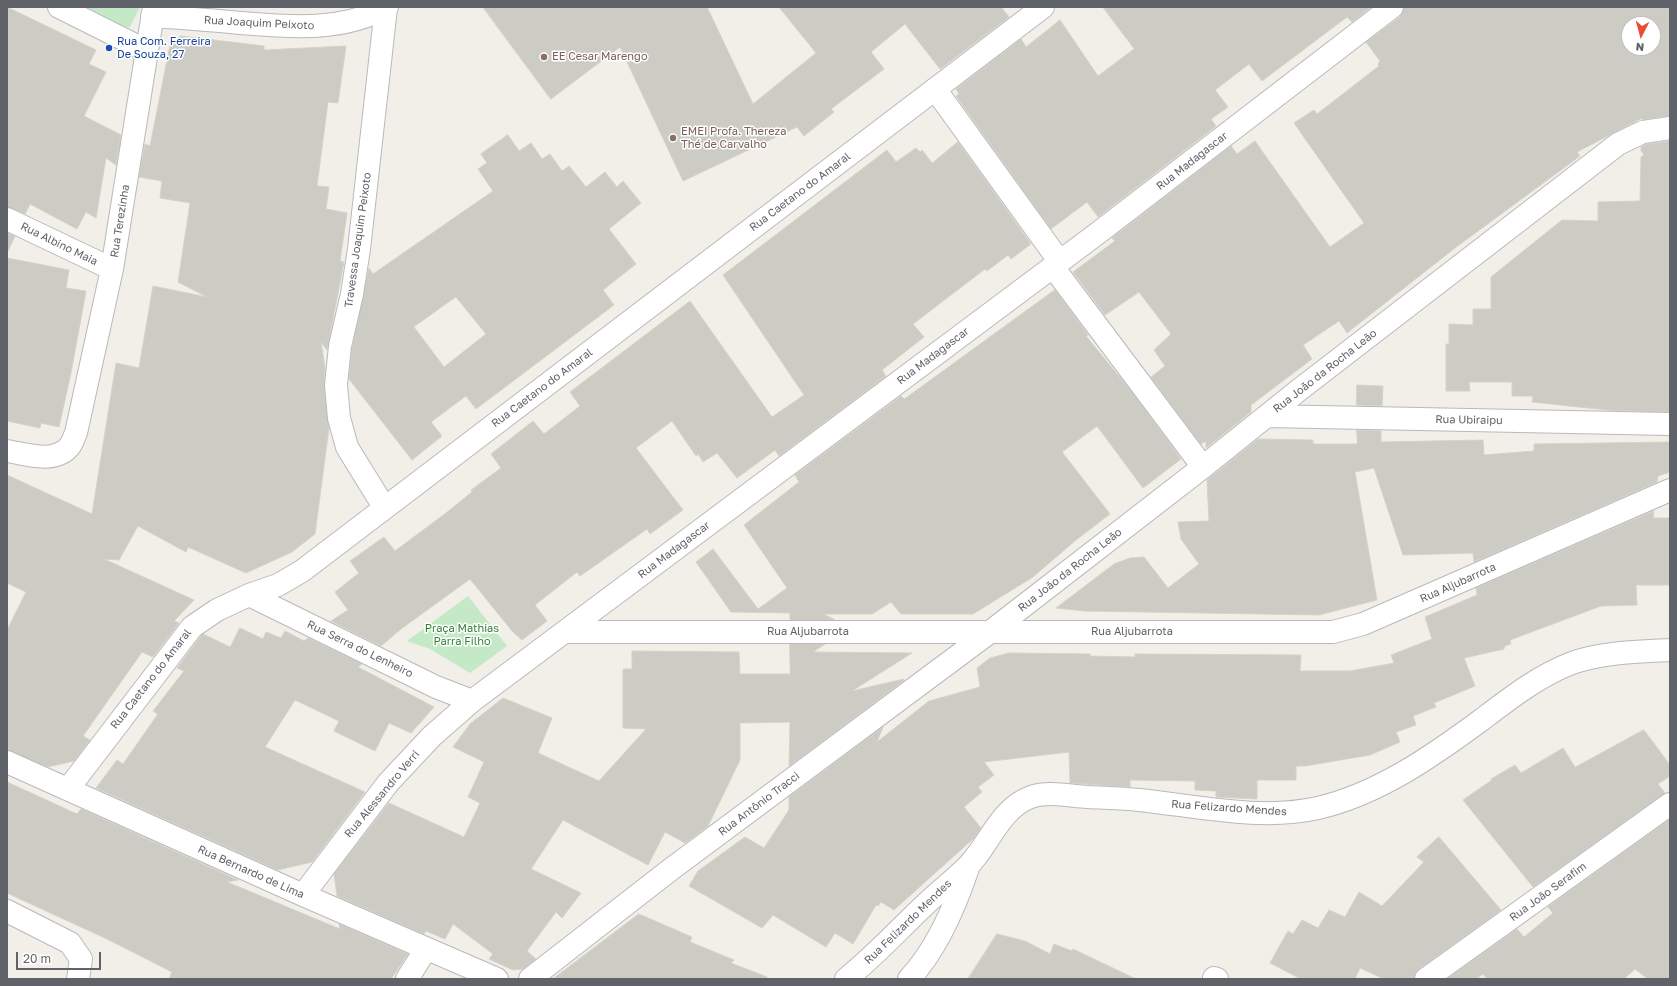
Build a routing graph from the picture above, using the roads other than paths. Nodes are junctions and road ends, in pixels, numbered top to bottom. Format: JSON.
{"nodes":[{"id":1,"x":59,"y":7,"type":"edge"},
{"id":2,"x":386,"y":7,"type":"edge"},
{"id":3,"x":1043,"y":7,"type":"edge"},
{"id":4,"x":1392,"y":7,"type":"edge"},
{"id":5,"x":153,"y":11,"type":"edge"},
{"id":6,"x":147,"y":52,"type":"junction"},
{"id":7,"x":935,"y":89,"type":"junction"},
{"id":8,"x":1670,"y":128,"type":"edge"},
{"id":9,"x":7,"y":219,"type":"edge"},
{"id":10,"x":1056,"y":264,"type":"junction"},
{"id":11,"x":112,"y":269,"type":"junction"},
{"id":12,"x":1268,"y":416,"type":"junction"},
{"id":13,"x":1670,"y":424,"type":"edge"},
{"id":14,"x":7,"y":451,"type":"edge"},
{"id":15,"x":1203,"y":467,"type":"junction"},
{"id":16,"x":1670,"y":490,"type":"edge"},
{"id":17,"x":384,"y":507,"type":"junction"},
{"id":18,"x":249,"y":595,"type":"junction"},
{"id":19,"x":565,"y":632,"type":"junction"},
{"id":20,"x":990,"y":632,"type":"junction"},
{"id":21,"x":1670,"y":650,"type":"edge"},
{"id":22,"x":472,"y":702,"type":"junction"},
{"id":23,"x":7,"y":762,"type":"edge"},
{"id":24,"x":68,"y":789,"type":"junction"},
{"id":25,"x":1670,"y":804,"type":"edge"},
{"id":26,"x":970,"y":865,"type":"junction"},
{"id":27,"x":303,"y":895,"type":"junction"},
{"id":28,"x":7,"y":911,"type":"edge"},
{"id":29,"x":426,"y":949,"type":"junction"},
{"id":30,"x":78,"y":979,"type":"edge"},
{"id":31,"x":407,"y":979,"type":"edge"},
{"id":32,"x":497,"y":979,"type":"edge"},
{"id":33,"x":530,"y":979,"type":"edge"},
{"id":34,"x":846,"y":979,"type":"edge"},
{"id":35,"x":909,"y":979,"type":"edge"},
{"id":36,"x":1426,"y":979,"type":"edge"}],
"edges":[{"from":1,"to":6,"type":"street"},
{"from":2,"to":5,"type":"street","name":"Rua Joaquim Peixoto"},
{"from":2,"to":17,"type":"street","name":"Travessa Joaquim Peixoto"},
{"from":3,"to":7,"type":"street","name":"Rua Caetano do Amaral"},
{"from":4,"to":10,"type":"street","name":"Rua Madagascar"},
{"from":5,"to":6,"type":"street","name":"Rua Terezinha"},
{"from":6,"to":11,"type":"street","name":"Rua Terezinha"},
{"from":7,"to":10,"type":"street"},
{"from":7,"to":17,"type":"street","name":"Rua Caetano do Amaral"},
{"from":8,"to":12,"type":"street","name":"Rua João da Rocha Leão"},
{"from":9,"to":11,"type":"street","name":"Rua Albino Maia"},
{"from":10,"to":15,"type":"street"},
{"from":10,"to":19,"type":"street","name":"Rua Madagascar"},
{"from":11,"to":14,"type":"street","name":"Rua Terezinha"},
{"from":12,"to":13,"type":"street","name":"Rua Ubiraipu"},
{"from":12,"to":15,"type":"street","name":"Rua João da Rocha Leão"},
{"from":15,"to":20,"type":"street","name":"Rua João da Rocha Leão"},
{"from":16,"to":20,"type":"street","name":"Rua Aljubarrota"},
{"from":17,"to":18,"type":"street","name":"Rua Caetano do Amaral"},
{"from":18,"to":22,"type":"street","name":"Rua Serra do Lenheiro"},
{"from":18,"to":24,"type":"street","name":"Rua Caetano do Amaral"},
{"from":19,"to":20,"type":"street","name":"Rua Aljubarrota"},
{"from":19,"to":22,"type":"street","name":"Rua Madagascar"},
{"from":20,"to":33,"type":"street","name":"Rua Antônio Tracci"},
{"from":21,"to":26,"type":"street","name":"Rua Felizardo Mendes"},
{"from":22,"to":27,"type":"street","name":"Rua Alessandro Verri"},
{"from":23,"to":24,"type":"street","name":"Rua Bernardo de Lima"},
{"from":24,"to":27,"type":"street","name":"Rua Bernardo de Lima"},
{"from":25,"to":36,"type":"street","name":"Rua João Serafim"},
{"from":26,"to":34,"type":"street","name":"Rua Felizardo Mendes"},
{"from":26,"to":35,"type":"street","name":"Rua Felizardo Mendes"},
{"from":27,"to":29,"type":"street","name":"Rua Bernardo de Lima"},
{"from":28,"to":30,"type":"street"},
{"from":29,"to":31,"type":"street"},
{"from":29,"to":32,"type":"street","name":"Rua Bernardo de Lima"}]}
